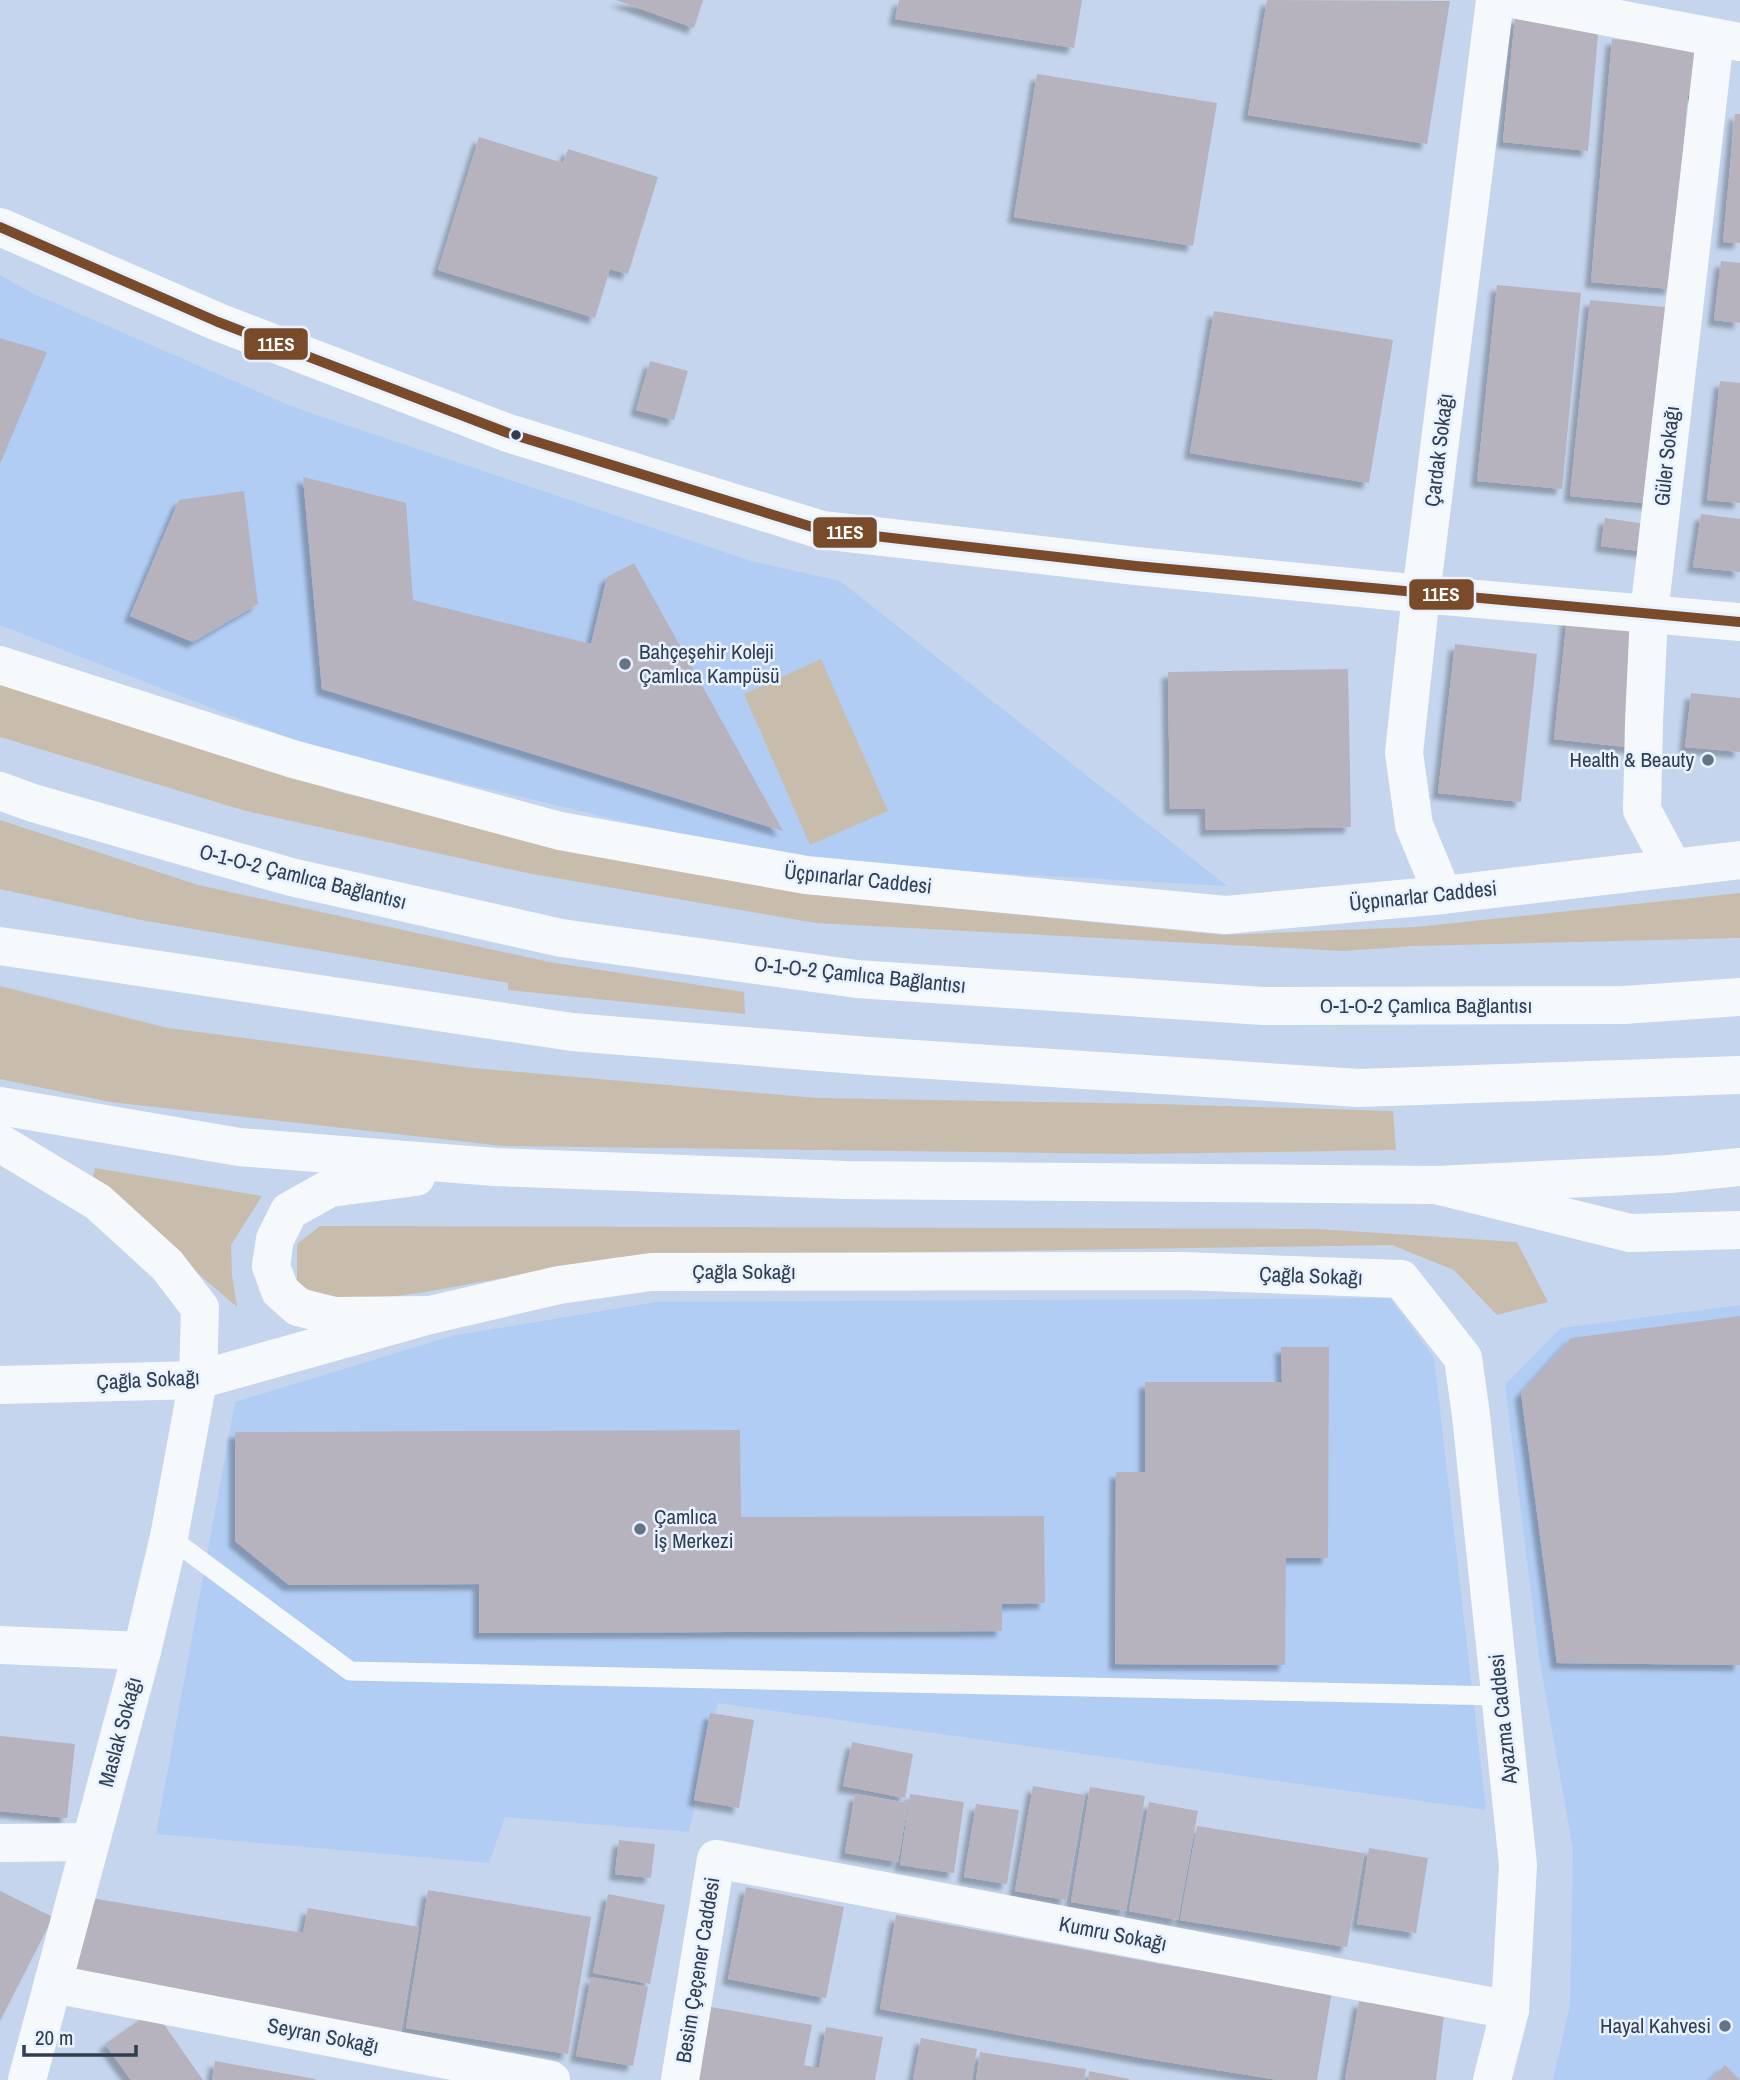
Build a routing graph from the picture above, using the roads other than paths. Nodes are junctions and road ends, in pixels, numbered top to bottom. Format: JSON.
{"nodes":[{"id":1,"x":1495,"y":0,"type":"edge"},
{"id":2,"x":1518,"y":0,"type":"edge"},
{"id":3,"x":1728,"y":40,"type":"edge"},
{"id":4,"x":0,"y":227,"type":"edge"},
{"id":5,"x":1421,"y":594,"type":"junction"},
{"id":6,"x":1649,"y":614,"type":"junction"},
{"id":7,"x":1740,"y":622,"type":"edge"},
{"id":8,"x":0,"y":665,"type":"edge"},
{"id":9,"x":0,"y":791,"type":"edge"},
{"id":10,"x":1740,"y":860,"type":"edge"},
{"id":11,"x":1673,"y":868,"type":"junction"},
{"id":12,"x":1443,"y":895,"type":"junction"},
{"id":13,"x":0,"y":946,"type":"edge"},
{"id":14,"x":1740,"y":997,"type":"edge"},
{"id":15,"x":1740,"y":1075,"type":"edge"},
{"id":16,"x":0,"y":1107,"type":"edge"},
{"id":17,"x":0,"y":1143,"type":"edge"},
{"id":18,"x":495,"y":1167,"type":"junction"},
{"id":19,"x":1740,"y":1167,"type":"edge"},
{"id":20,"x":1436,"y":1185,"type":"junction"},
{"id":21,"x":1740,"y":1230,"type":"edge"},
{"id":22,"x":430,"y":1315,"type":"junction"},
{"id":23,"x":1463,"y":1358,"type":"joint"},
{"id":24,"x":198,"y":1380,"type":"junction"},
{"id":25,"x":0,"y":1385,"type":"edge"},
{"id":26,"x":169,"y":1537,"type":"junction"},
{"id":27,"x":0,"y":1645,"type":"edge"},
{"id":28,"x":142,"y":1651,"type":"junction"},
{"id":29,"x":1502,"y":1696,"type":"junction"},
{"id":30,"x":90,"y":1842,"type":"junction"},
{"id":31,"x":0,"y":1843,"type":"edge"},
{"id":32,"x":716,"y":1859,"type":"joint"},
{"id":33,"x":54,"y":1984,"type":"junction"},
{"id":34,"x":1510,"y":2010,"type":"junction"},
{"id":35,"x":27,"y":2080,"type":"edge"},
{"id":36,"x":551,"y":2080,"type":"edge"},
{"id":37,"x":680,"y":2080,"type":"edge"},
{"id":38,"x":1492,"y":2080,"type":"edge"}],
"edges":[{"from":1,"to":5,"type":"main road","name":"Çardak Sokağı"},
{"from":2,"to":3,"type":"main road"},
{"from":3,"to":6,"type":"main road","name":"Güler Sokağı"},
{"from":4,"to":5,"type":"main road"},
{"from":5,"to":6,"type":"main road"},
{"from":5,"to":12,"type":"main road","name":"Çardak Sokağı"},
{"from":6,"to":7,"type":"main road"},
{"from":6,"to":11,"type":"main road","name":"Güler Sokağı"},
{"from":8,"to":12,"type":"main road","name":"Üçpınarlar Caddesi"},
{"from":9,"to":14,"type":"main road","name":"O-1-O-2 Çamlıca Bağlantısı"},
{"from":10,"to":11,"type":"main road","name":"Üçpınarlar Caddesi"},
{"from":11,"to":12,"type":"main road","name":"Üçpınarlar Caddesi"},
{"from":13,"to":15,"type":"main road"},
{"from":16,"to":18,"type":"main road"},
{"from":17,"to":24,"type":"main road","name":"Maslak Sokağı"},
{"from":18,"to":20,"type":"main road"},
{"from":18,"to":22,"type":"main road"},
{"from":19,"to":20,"type":"main road"},
{"from":20,"to":21,"type":"main road"},
{"from":22,"to":23,"type":"main road","name":"Çağla Sokağı"},
{"from":22,"to":24,"type":"main road","name":"Çağla Sokağı"},
{"from":23,"to":29,"type":"main road","name":"Ayazma Caddesi"},
{"from":24,"to":25,"type":"main road","name":"Çağla Sokağı"},
{"from":24,"to":26,"type":"main road","name":"Maslak Sokağı"},
{"from":26,"to":28,"type":"main road","name":"Maslak Sokağı"},
{"from":26,"to":29,"type":"lane"},
{"from":27,"to":28,"type":"main road"},
{"from":28,"to":30,"type":"main road","name":"Maslak Sokağı"},
{"from":29,"to":34,"type":"main road","name":"Ayazma Caddesi"},
{"from":30,"to":31,"type":"main road"},
{"from":30,"to":33,"type":"main road","name":"Maslak Sokağı"},
{"from":32,"to":34,"type":"main road","name":"Kumru Sokağı"},
{"from":32,"to":37,"type":"main road","name":"Besim Çeçener Caddesi"},
{"from":33,"to":35,"type":"main road","name":"Maslak Sokağı"},
{"from":33,"to":36,"type":"main road","name":"Seyran Sokağı"},
{"from":34,"to":38,"type":"main road","name":"Ayazma Caddesi"}]}
